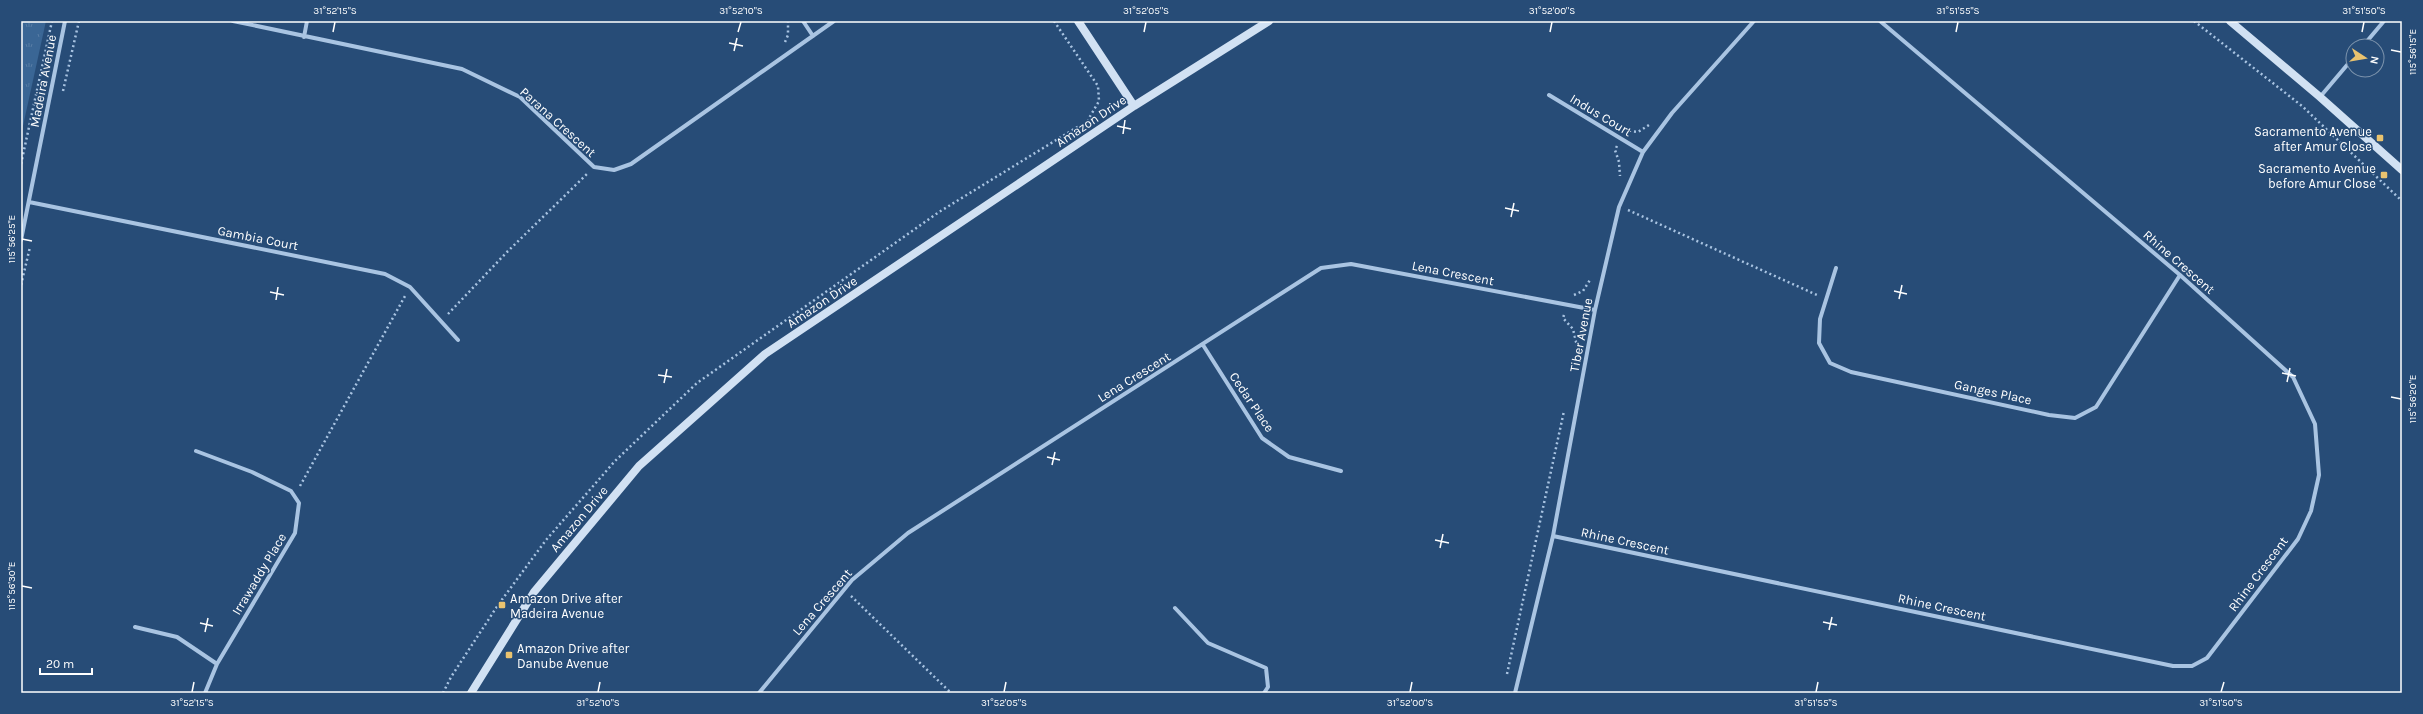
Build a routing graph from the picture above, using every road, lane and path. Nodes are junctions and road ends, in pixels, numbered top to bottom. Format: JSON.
{"nodes":[{"id":1,"x":52,"y":21,"type":"edge"},
{"id":2,"x":65,"y":21,"type":"edge"},
{"id":3,"x":233,"y":21,"type":"edge"},
{"id":4,"x":307,"y":21,"type":"edge"},
{"id":5,"x":803,"y":21,"type":"edge"},
{"id":6,"x":834,"y":21,"type":"edge"},
{"id":7,"x":1078,"y":21,"type":"edge"},
{"id":8,"x":1269,"y":21,"type":"edge"},
{"id":9,"x":1754,"y":21,"type":"edge"},
{"id":10,"x":1880,"y":21,"type":"edge"},
{"id":11,"x":2194,"y":21,"type":"edge"},
{"id":12,"x":2230,"y":21,"type":"edge"},
{"id":13,"x":2384,"y":21,"type":"edge"},
{"id":14,"x":813,"y":36,"type":"junction"},
{"id":15,"x":304,"y":37,"type":"junction"},
{"id":16,"x":2370,"y":38,"type":"edge"},
{"id":17,"x":2345,"y":67,"type":"edge"},
{"id":18,"x":1548,"y":95,"type":"dead end"},
{"id":19,"x":2320,"y":97,"type":"junction"},
{"id":20,"x":1134,"y":106,"type":"junction"},
{"id":21,"x":1643,"y":152,"type":"junction"},
{"id":22,"x":21,"y":164,"type":"edge"},
{"id":23,"x":594,"y":167,"type":"junction"},
{"id":24,"x":2402,"y":170,"type":"edge"},
{"id":25,"x":2402,"y":201,"type":"edge"},
{"id":26,"x":29,"y":202,"type":"junction"},
{"id":27,"x":1619,"y":206,"type":"junction"},
{"id":28,"x":21,"y":240,"type":"edge"},
{"id":29,"x":1836,"y":268,"type":"dead end"},
{"id":30,"x":2180,"y":275,"type":"junction"},
{"id":31,"x":410,"y":287,"type":"junction"},
{"id":32,"x":1826,"y":300,"type":"junction"},
{"id":33,"x":1595,"y":310,"type":"junction"},
{"id":34,"x":441,"y":322,"type":"junction"},
{"id":35,"x":458,"y":340,"type":"dead end"},
{"id":36,"x":1203,"y":345,"type":"junction"},
{"id":37,"x":196,"y":451,"type":"dead end"},
{"id":38,"x":1342,"y":471,"type":"dead end"},
{"id":39,"x":294,"y":497,"type":"junction"},
{"id":40,"x":1553,"y":536,"type":"junction"},
{"id":41,"x":844,"y":590,"type":"junction"},
{"id":42,"x":1175,"y":608,"type":"dead end"},
{"id":43,"x":135,"y":627,"type":"dead end"},
{"id":44,"x":216,"y":664,"type":"junction"},
{"id":45,"x":205,"y":693,"type":"edge"},
{"id":46,"x":471,"y":693,"type":"edge"},
{"id":47,"x":758,"y":693,"type":"edge"},
{"id":48,"x":951,"y":693,"type":"edge"},
{"id":49,"x":1264,"y":693,"type":"edge"},
{"id":50,"x":1515,"y":693,"type":"edge"}],
"edges":[{"from":1,"to":22,"type":"path"},
{"from":2,"to":26,"type":"street","name":"Madeira Avenue"},
{"from":3,"to":15,"type":"street","name":"Parana Crescent"},
{"from":4,"to":15,"type":"street"},
{"from":5,"to":14,"type":"street"},
{"from":6,"to":14,"type":"street","name":"Parana Crescent"},
{"from":7,"to":20,"type":"street"},
{"from":8,"to":20,"type":"street","name":"Amazon Drive"},
{"from":9,"to":21,"type":"street","name":"Tiber Avenue"},
{"from":10,"to":30,"type":"street","name":"Rhine Crescent"},
{"from":11,"to":25,"type":"path"},
{"from":12,"to":19,"type":"street"},
{"from":13,"to":16,"type":"street"},
{"from":14,"to":23,"type":"street","name":"Parana Crescent"},
{"from":15,"to":23,"type":"street","name":"Parana Crescent"},
{"from":17,"to":19,"type":"street"},
{"from":18,"to":21,"type":"street","name":"Indus Court"},
{"from":19,"to":24,"type":"street"},
{"from":20,"to":46,"type":"street","name":"Amazon Drive"},
{"from":21,"to":27,"type":"street","name":"Tiber Avenue"},
{"from":23,"to":34,"type":"path"},
{"from":26,"to":28,"type":"street","name":"Madeira Avenue"},
{"from":26,"to":31,"type":"street","name":"Gambia Court"},
{"from":27,"to":32,"type":"path"},
{"from":27,"to":33,"type":"street","name":"Tiber Avenue"},
{"from":29,"to":32,"type":"street","name":"Ganges Place"},
{"from":30,"to":32,"type":"street","name":"Ganges Place"},
{"from":30,"to":40,"type":"street","name":"Rhine Crescent"},
{"from":31,"to":34,"type":"street","name":"Gambia Court"},
{"from":31,"to":39,"type":"path"},
{"from":33,"to":36,"type":"street","name":"Lena Crescent"},
{"from":33,"to":40,"type":"street","name":"Tiber Avenue"},
{"from":34,"to":35,"type":"street","name":"Gambia Court"},
{"from":36,"to":38,"type":"street","name":"Cedar Place"},
{"from":36,"to":41,"type":"street","name":"Lena Crescent"},
{"from":37,"to":39,"type":"street"},
{"from":39,"to":44,"type":"street","name":"Irrawaddy Place"},
{"from":40,"to":50,"type":"street","name":"Tiber Avenue"},
{"from":41,"to":47,"type":"street","name":"Lena Crescent"},
{"from":41,"to":48,"type":"path"},
{"from":42,"to":49,"type":"street"},
{"from":43,"to":44,"type":"street"},
{"from":44,"to":45,"type":"street","name":"Irrawaddy Place"}]}
